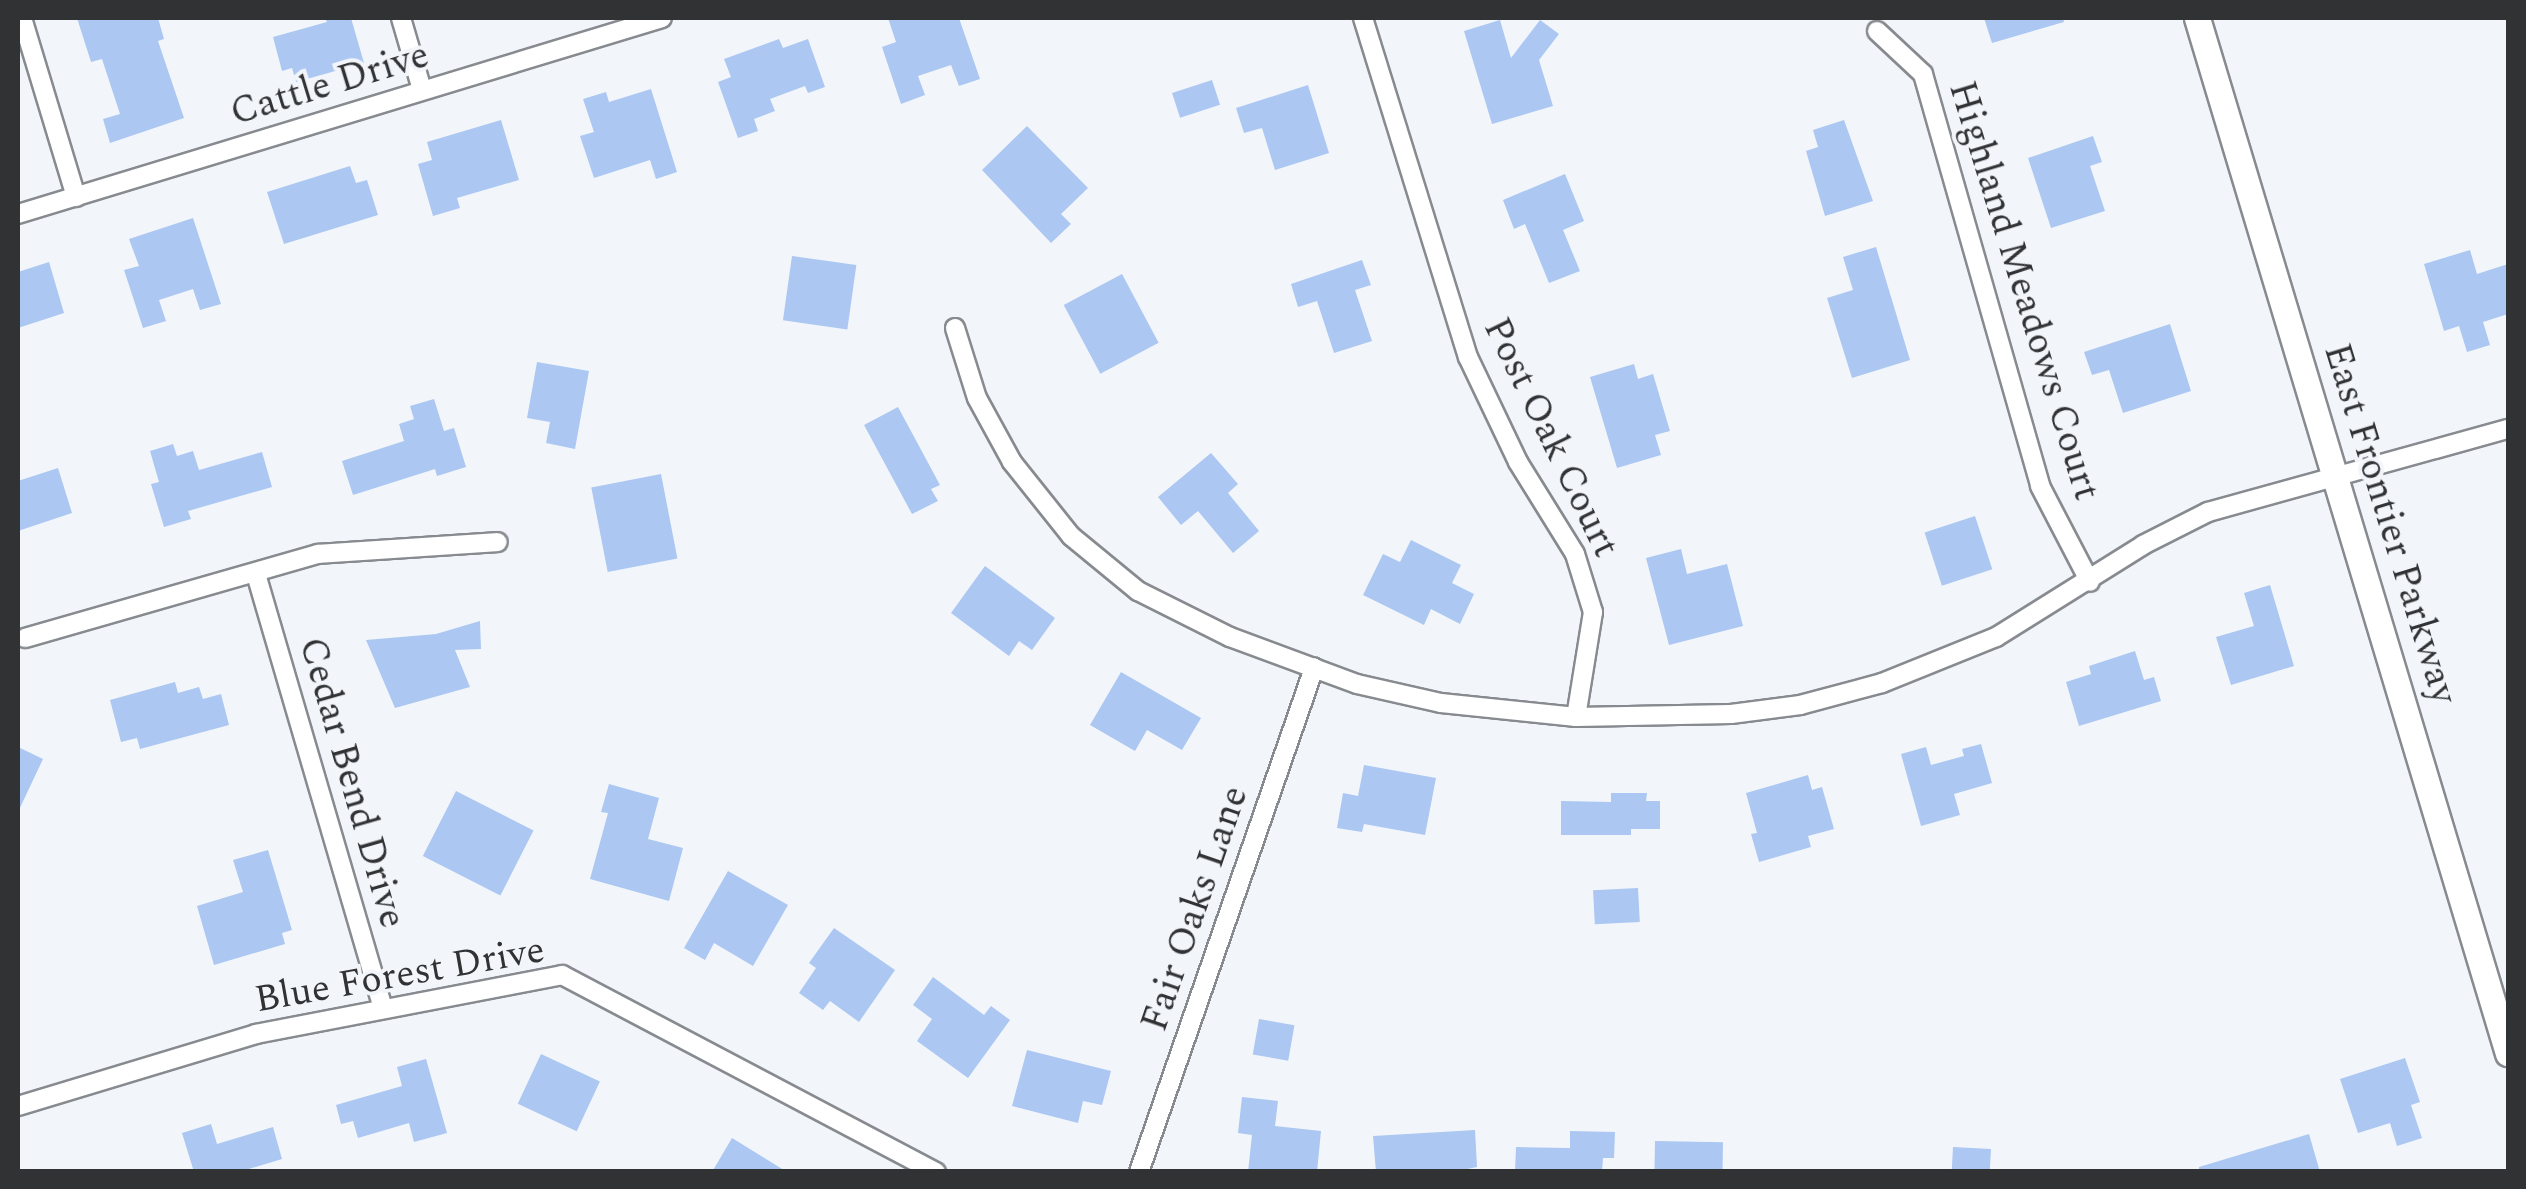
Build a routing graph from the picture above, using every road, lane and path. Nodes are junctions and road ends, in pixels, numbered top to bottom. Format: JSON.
{"nodes":[{"id":1,"x":22,"y":18,"type":"edge"},
{"id":2,"x":401,"y":18,"type":"edge"},
{"id":3,"x":662,"y":18,"type":"edge"},
{"id":4,"x":1363,"y":18,"type":"edge"},
{"id":5,"x":2197,"y":18,"type":"edge"},
{"id":6,"x":1877,"y":31,"type":"dead end"},
{"id":7,"x":422,"y":90,"type":"junction"},
{"id":8,"x":76,"y":197,"type":"junction"},
{"id":9,"x":18,"y":214,"type":"edge"},
{"id":10,"x":955,"y":328,"type":"dead end"},
{"id":11,"x":2508,"y":429,"type":"edge"},
{"id":12,"x":2336,"y":480,"type":"junction"},
{"id":13,"x":498,"y":542,"type":"dead end"},
{"id":14,"x":256,"y":574,"type":"junction"},
{"id":15,"x":2090,"y":582,"type":"junction"},
{"id":16,"x":25,"y":638,"type":"dead end"},
{"id":17,"x":1314,"y":668,"type":"junction"},
{"id":18,"x":1576,"y":718,"type":"junction"},
{"id":19,"x":382,"y":1009,"type":"junction"},
{"id":20,"x":2508,"y":1053,"type":"edge"},
{"id":21,"x":18,"y":1106,"type":"edge"},
{"id":22,"x":936,"y":1172,"type":"edge"},
{"id":23,"x":1139,"y":1172,"type":"edge"}],
"edges":[{"from":1,"to":8,"type":"street"},
{"from":2,"to":7,"type":"street"},
{"from":3,"to":7,"type":"street","name":"Cattle Drive"},
{"from":4,"to":18,"type":"street","name":"Post Oak Court"},
{"from":5,"to":12,"type":"street","name":"East Frontier Parkway"},
{"from":6,"to":15,"type":"street","name":"Highland Meadows Court"},
{"from":7,"to":8,"type":"street","name":"Cattle Drive"},
{"from":8,"to":9,"type":"street","name":"Cattle Drive"},
{"from":10,"to":17,"type":"street"},
{"from":11,"to":12,"type":"street"},
{"from":12,"to":15,"type":"street"},
{"from":12,"to":20,"type":"street","name":"East Frontier Parkway"},
{"from":13,"to":14,"type":"street"},
{"from":14,"to":16,"type":"street"},
{"from":14,"to":19,"type":"street","name":"Cedar Bend Drive"},
{"from":15,"to":18,"type":"street"},
{"from":17,"to":18,"type":"street"},
{"from":17,"to":23,"type":"street","name":"Fair Oaks Lane"},
{"from":19,"to":21,"type":"street","name":"Blue Forest Drive"},
{"from":19,"to":22,"type":"street","name":"Blue Forest Drive"}]}
